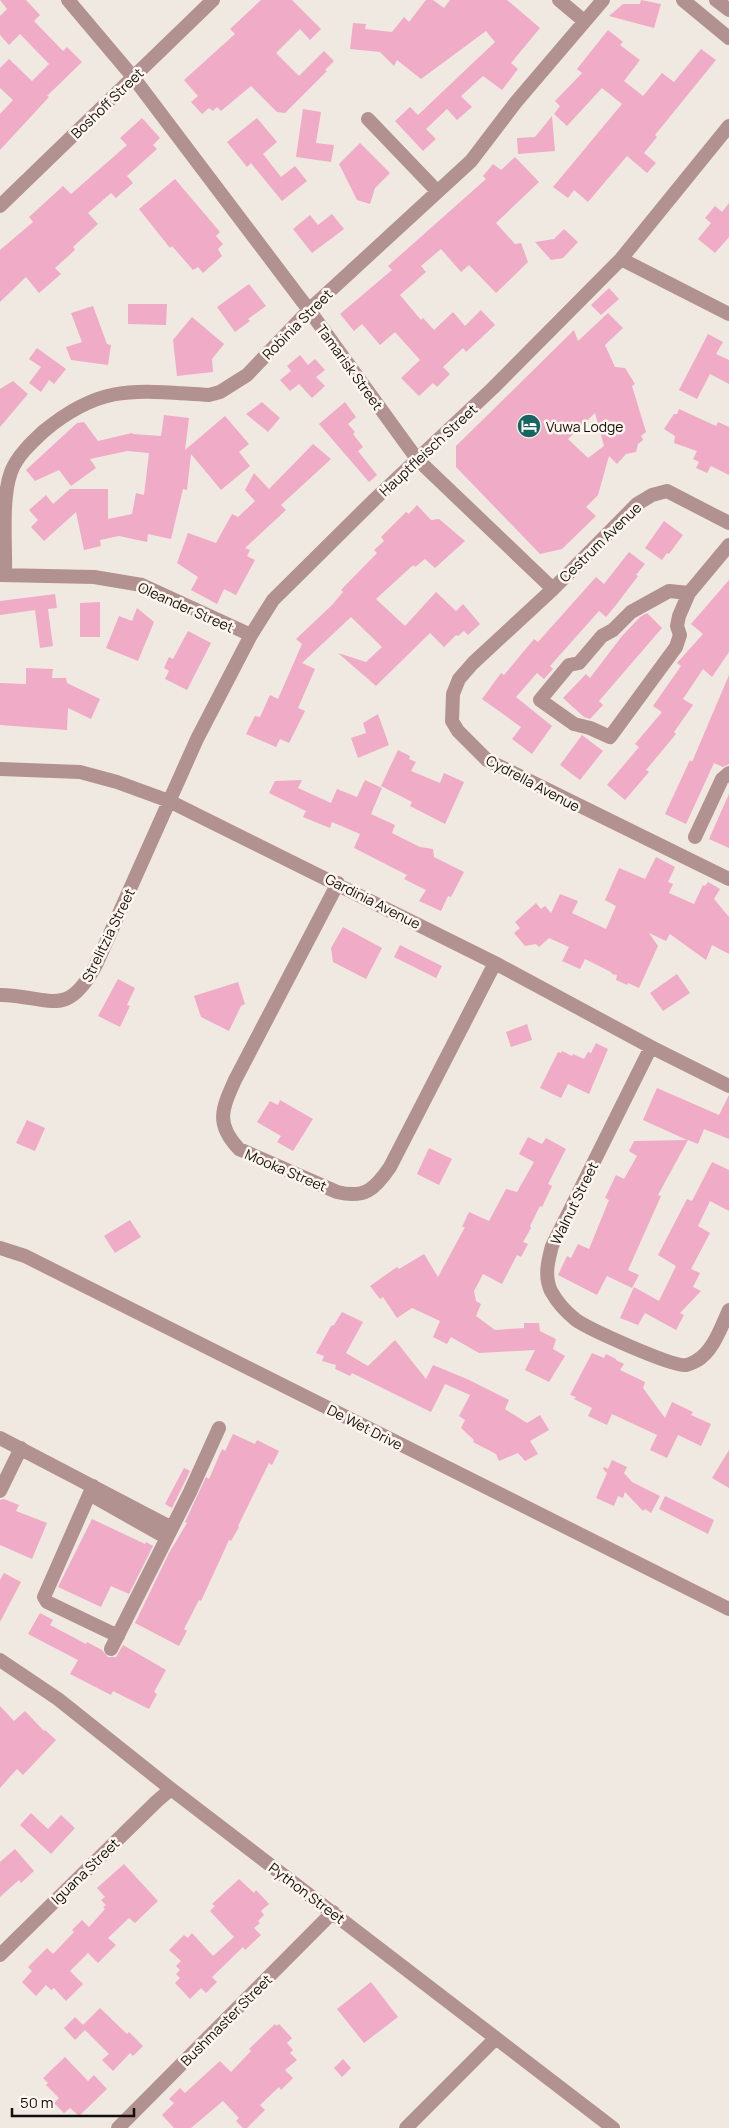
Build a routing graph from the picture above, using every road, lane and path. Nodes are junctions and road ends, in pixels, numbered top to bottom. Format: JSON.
{"nodes":[{"id":1,"x":68,"y":0,"type":"edge"},
{"id":2,"x":213,"y":0,"type":"edge"},
{"id":3,"x":559,"y":0,"type":"edge"},
{"id":4,"x":603,"y":0,"type":"edge"},
{"id":5,"x":683,"y":0,"type":"edge"},
{"id":6,"x":716,"y":0,"type":"edge"},
{"id":7,"x":729,"y":10,"type":"edge"},
{"id":8,"x":584,"y":20,"type":"junction"},
{"id":9,"x":729,"y":38,"type":"edge"},
{"id":10,"x":134,"y":77,"type":"junction"},
{"id":11,"x":368,"y":119,"type":"dead end"},
{"id":12,"x":729,"y":126,"type":"edge"},
{"id":13,"x":436,"y":190,"type":"junction"},
{"id":14,"x":0,"y":205,"type":"edge"},
{"id":15,"x":621,"y":259,"type":"junction"},
{"id":16,"x":309,"y":310,"type":"junction"},
{"id":17,"x":729,"y":314,"type":"edge"},
{"id":18,"x":418,"y":460,"type":"junction"},
{"id":19,"x":729,"y":523,"type":"edge"},
{"id":20,"x":729,"y":545,"type":"edge"},
{"id":21,"x":3,"y":575,"type":"edge"},
{"id":22,"x":553,"y":588,"type":"junction"},
{"id":23,"x":689,"y":593,"type":"junction"},
{"id":24,"x":251,"y":635,"type":"junction"},
{"id":25,"x":0,"y":769,"type":"edge"},
{"id":26,"x":729,"y":773,"type":"edge"},
{"id":27,"x":169,"y":802,"type":"junction"},
{"id":28,"x":696,"y":837,"type":"dead end"},
{"id":29,"x":729,"y":879,"type":"edge"},
{"id":30,"x":338,"y":884,"type":"junction"},
{"id":31,"x":495,"y":963,"type":"junction"},
{"id":32,"x":0,"y":995,"type":"edge"},
{"id":33,"x":651,"y":1046,"type":"junction"},
{"id":34,"x":729,"y":1086,"type":"edge"},
{"id":35,"x":0,"y":1248,"type":"edge"},
{"id":36,"x":729,"y":1310,"type":"edge"},
{"id":37,"x":219,"y":1428,"type":"dead end"},
{"id":38,"x":0,"y":1438,"type":"edge"},
{"id":39,"x":0,"y":1448,"type":"edge"},
{"id":40,"x":19,"y":1453,"type":"junction"},
{"id":41,"x":91,"y":1490,"type":"junction"},
{"id":42,"x":0,"y":1491,"type":"edge"},
{"id":43,"x":170,"y":1533,"type":"junction"},
{"id":44,"x":729,"y":1608,"type":"edge"},
{"id":45,"x":2,"y":1664,"type":"edge"},
{"id":46,"x":171,"y":1789,"type":"junction"},
{"id":47,"x":333,"y":1912,"type":"junction"},
{"id":48,"x":0,"y":1955,"type":"edge"},
{"id":49,"x":495,"y":2039,"type":"junction"},
{"id":50,"x":118,"y":2128,"type":"edge"},
{"id":51,"x":406,"y":2128,"type":"edge"},
{"id":52,"x":613,"y":2128,"type":"edge"}],
"edges":[{"from":1,"to":10,"type":"street","name":"Tamarisk Street"},
{"from":2,"to":10,"type":"street","name":"Boshoff Street"},
{"from":3,"to":8,"type":"street"},
{"from":4,"to":8,"type":"street","name":"Robinia Street"},
{"from":5,"to":9,"type":"street"},
{"from":6,"to":7,"type":"street"},
{"from":8,"to":13,"type":"street","name":"Robinia Street"},
{"from":10,"to":14,"type":"street","name":"Boshoff Street"},
{"from":10,"to":16,"type":"street","name":"Tamarisk Street"},
{"from":11,"to":13,"type":"street"},
{"from":12,"to":15,"type":"street","name":"Hauptfleisch Street"},
{"from":13,"to":16,"type":"street","name":"Robinia Street"},
{"from":15,"to":17,"type":"street"},
{"from":15,"to":18,"type":"street","name":"Hauptfleisch Street"},
{"from":16,"to":18,"type":"street","name":"Tamarisk Street"},
{"from":16,"to":21,"type":"street","name":"Robinia Street"},
{"from":18,"to":22,"type":"street","name":"Tamarisk Street"},
{"from":18,"to":24,"type":"street","name":"Hauptfleisch Street"},
{"from":19,"to":22,"type":"street","name":"Cestrum Avenue"},
{"from":20,"to":23,"type":"street"},
{"from":21,"to":24,"type":"street","name":"Oleander Street"},
{"from":22,"to":29,"type":"street","name":"Cydrella Avenue"},
{"from":23,"to":23,"type":"street"},
{"from":24,"to":27,"type":"street","name":"Hauptfleisch Street"},
{"from":25,"to":27,"type":"street","name":"Gardinia Avenue"},
{"from":26,"to":28,"type":"street"},
{"from":27,"to":30,"type":"street","name":"Gardinia Avenue"},
{"from":27,"to":32,"type":"street","name":"Strelitzia Street"},
{"from":30,"to":31,"type":"street","name":"Gardinia Avenue"},
{"from":30,"to":31,"type":"street","name":"Mooka Street"},
{"from":31,"to":33,"type":"street","name":"Gardinia Avenue"},
{"from":33,"to":34,"type":"street","name":"Gardinia Avenue"},
{"from":33,"to":36,"type":"street","name":"Walnut Street"},
{"from":35,"to":44,"type":"street","name":"De Wet Drive"},
{"from":37,"to":43,"type":"street"},
{"from":38,"to":40,"type":"street"},
{"from":39,"to":40,"type":"street"},
{"from":40,"to":41,"type":"street"},
{"from":40,"to":42,"type":"street"},
{"from":41,"to":43,"type":"street"},
{"from":41,"to":43,"type":"street"},
{"from":45,"to":46,"type":"street","name":"Python Street"},
{"from":46,"to":47,"type":"street","name":"Python Street"},
{"from":46,"to":48,"type":"street","name":"Iguana Street"},
{"from":47,"to":49,"type":"street","name":"Python Street"},
{"from":47,"to":50,"type":"street","name":"Bushmaster Street"},
{"from":49,"to":51,"type":"street"},
{"from":49,"to":52,"type":"street","name":"Python Street"}]}
